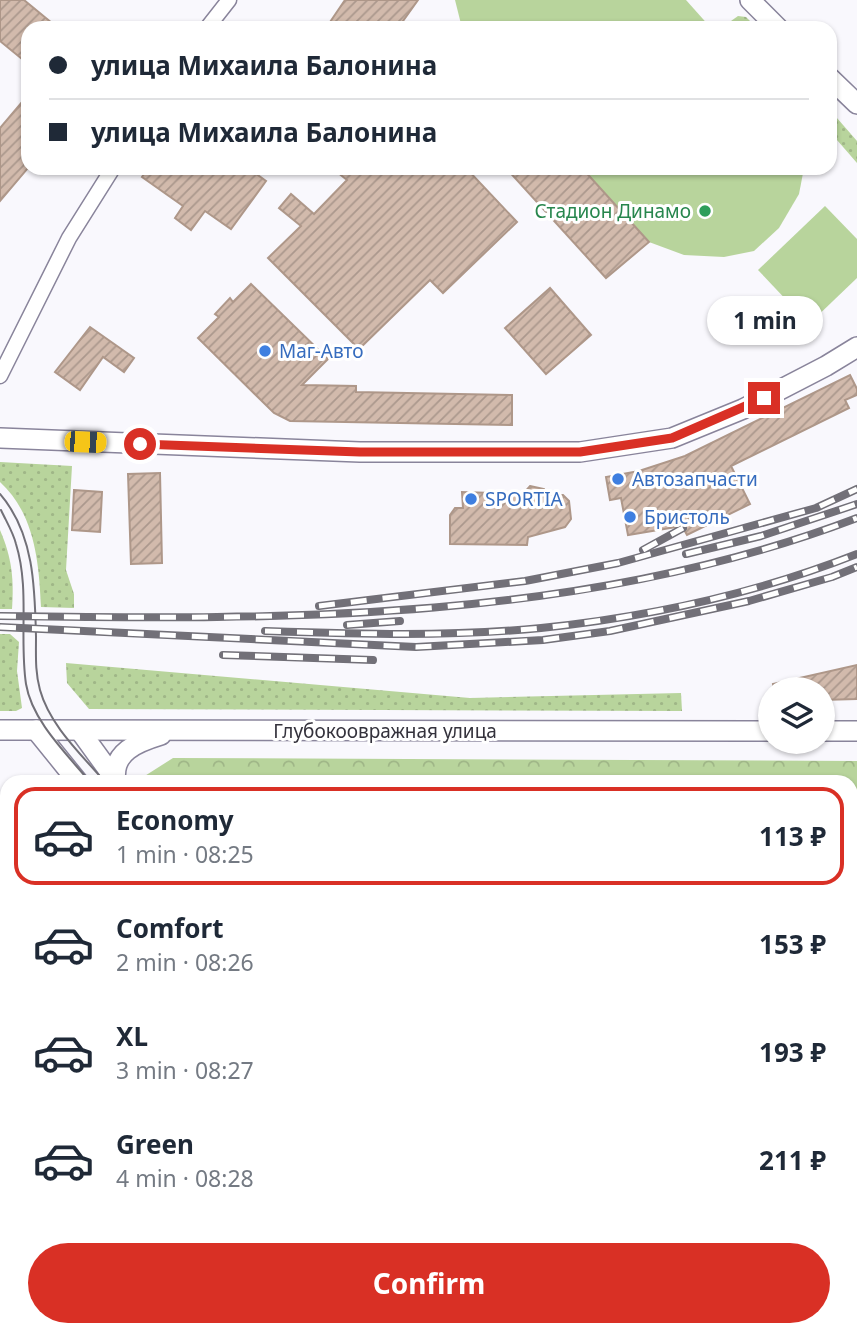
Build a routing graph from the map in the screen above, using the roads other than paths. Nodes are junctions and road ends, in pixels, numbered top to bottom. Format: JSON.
{"nodes":[{"id":1,"x":229,"y":0,"type":"edge"},
{"id":2,"x":750,"y":0,"type":"edge"},
{"id":3,"x":212,"y":21,"type":"edge"},
{"id":4,"x":771,"y":21,"type":"edge"},
{"id":5,"x":837,"y":85,"type":"edge"},
{"id":6,"x":857,"y":104,"type":"edge"},
{"id":7,"x":109,"y":175,"type":"edge"},
{"id":8,"x":857,"y":347,"type":"edge"},
{"id":9,"x":0,"y":376,"type":"edge"},
{"id":10,"x":0,"y":438,"type":"edge"},
{"id":11,"x":0,"y":730,"type":"edge"},
{"id":12,"x":36,"y":730,"type":"junction"},
{"id":13,"x":177,"y":730,"type":"junction"},
{"id":14,"x":80,"y":731,"type":"junction"},
{"id":15,"x":758,"y":731,"type":"edge"},
{"id":16,"x":835,"y":731,"type":"edge"},
{"id":17,"x":857,"y":731,"type":"edge"},
{"id":18,"x":72,"y":775,"type":"edge"},
{"id":19,"x":111,"y":775,"type":"edge"},
{"id":20,"x":116,"y":775,"type":"edge"}],
"edges":[{"from":1,"to":3,"type":"street"},
{"from":2,"to":4,"type":"main road"},
{"from":5,"to":6,"type":"main road"},
{"from":7,"to":9,"type":"street"},
{"from":8,"to":10,"type":"main road"},
{"from":11,"to":12,"type":"main road","name":"Глубокоовражная улица"},
{"from":12,"to":14,"type":"main road","name":"Глубокоовражная улица"},
{"from":12,"to":18,"type":"main road"},
{"from":13,"to":14,"type":"main road","name":"Глубокоовражная улица"},
{"from":13,"to":15,"type":"main road","name":"Глубокоовражная улица"},
{"from":13,"to":20,"type":"main road"},
{"from":14,"to":19,"type":"main road"},
{"from":16,"to":17,"type":"main road"}]}
